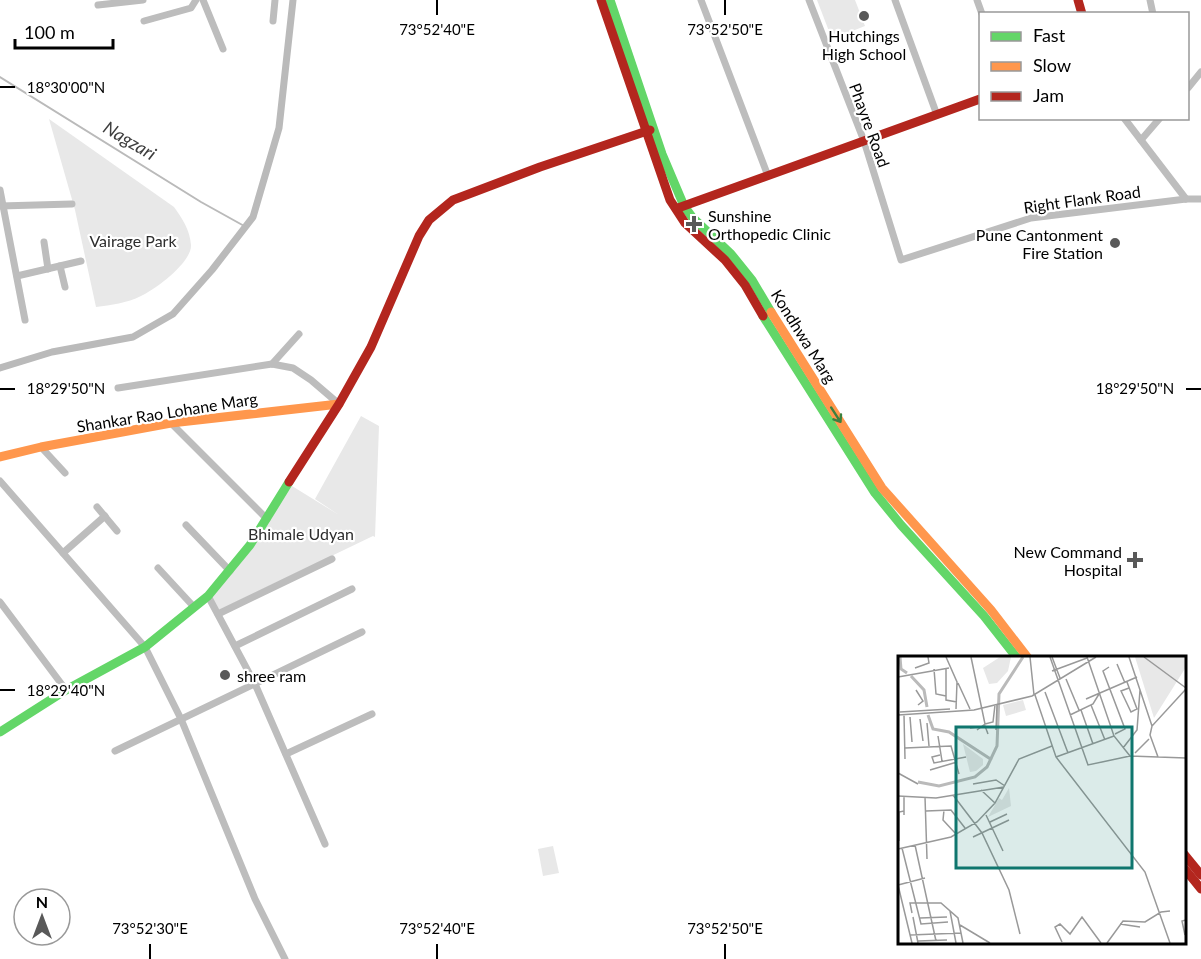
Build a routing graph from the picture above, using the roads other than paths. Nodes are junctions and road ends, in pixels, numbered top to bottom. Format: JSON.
{"nodes":[{"id":1,"x":143,"y":0,"type":"edge"},
{"id":2,"x":196,"y":0,"type":"edge"},
{"id":3,"x":203,"y":0,"type":"edge"},
{"id":4,"x":275,"y":0,"type":"edge"},
{"id":5,"x":601,"y":0,"type":"edge"},
{"id":6,"x":610,"y":0,"type":"edge"},
{"id":7,"x":700,"y":0,"type":"edge"},
{"id":8,"x":809,"y":0,"type":"edge"},
{"id":9,"x":895,"y":0,"type":"edge"},
{"id":10,"x":98,"y":5,"type":"dead end"},
{"id":11,"x":144,"y":21,"type":"dead end"},
{"id":12,"x":273,"y":21,"type":"dead end"},
{"id":13,"x":223,"y":49,"type":"dead end"},
{"id":14,"x":1201,"y":72,"type":"edge"},
{"id":15,"x":1189,"y":87,"type":"edge"},
{"id":16,"x":979,"y":100,"type":"edge"},
{"id":17,"x":937,"y":115,"type":"junction"},
{"id":18,"x":1126,"y":120,"type":"edge"},
{"id":19,"x":1158,"y":120,"type":"edge"},
{"id":20,"x":649,"y":130,"type":"junction"},
{"id":21,"x":1141,"y":140,"type":"junction"},
{"id":22,"x":864,"y":141,"type":"junction"},
{"id":23,"x":768,"y":176,"type":"junction"},
{"id":24,"x":0,"y":190,"type":"edge"},
{"id":25,"x":1186,"y":199,"type":"junction"},
{"id":26,"x":1201,"y":199,"type":"edge"},
{"id":27,"x":72,"y":204,"type":"dead end"},
{"id":28,"x":2,"y":205,"type":"edge"},
{"id":29,"x":680,"y":207,"type":"junction"},
{"id":30,"x":10,"y":239,"type":"junction"},
{"id":31,"x":0,"y":242,"type":"edge"},
{"id":32,"x":44,"y":242,"type":"dead end"},
{"id":33,"x":901,"y":260,"type":"joint"},
{"id":34,"x":81,"y":261,"type":"dead end"},
{"id":35,"x":60,"y":266,"type":"junction"},
{"id":36,"x":48,"y":269,"type":"junction"},
{"id":37,"x":17,"y":276,"type":"junction"},
{"id":38,"x":65,"y":287,"type":"dead end"},
{"id":39,"x":25,"y":320,"type":"dead end"},
{"id":40,"x":299,"y":334,"type":"dead end"},
{"id":41,"x":272,"y":364,"type":"junction"},
{"id":42,"x":118,"y":388,"type":"dead end"},
{"id":43,"x":339,"y":404,"type":"junction"},
{"id":44,"x":171,"y":423,"type":"junction"},
{"id":45,"x":41,"y":447,"type":"junction"},
{"id":46,"x":0,"y":457,"type":"edge"},
{"id":47,"x":65,"y":472,"type":"dead end"},
{"id":48,"x":0,"y":481,"type":"edge"},
{"id":49,"x":97,"y":507,"type":"dead end"},
{"id":50,"x":105,"y":516,"type":"junction"},
{"id":51,"x":267,"y":519,"type":"junction"},
{"id":52,"x":186,"y":525,"type":"dead end"},
{"id":53,"x":117,"y":531,"type":"dead end"},
{"id":54,"x":63,"y":554,"type":"junction"},
{"id":55,"x":332,"y":559,"type":"dead end"},
{"id":56,"x":158,"y":568,"type":"dead end"},
{"id":57,"x":230,"y":570,"type":"junction"},
{"id":58,"x":352,"y":589,"type":"dead end"},
{"id":59,"x":208,"y":596,"type":"junction"},
{"id":60,"x":0,"y":602,"type":"edge"},
{"id":61,"x":194,"y":607,"type":"junction"},
{"id":62,"x":218,"y":614,"type":"junction"},
{"id":63,"x":363,"y":632,"type":"dead end"},
{"id":64,"x":235,"y":646,"type":"junction"},
{"id":65,"x":145,"y":647,"type":"junction"},
{"id":66,"x":1016,"y":656,"type":"edge"},
{"id":67,"x":1028,"y":656,"type":"edge"},
{"id":68,"x":255,"y":684,"type":"junction"},
{"id":69,"x":66,"y":690,"type":"junction"},
{"id":70,"x":372,"y":714,"type":"dead end"},
{"id":71,"x":181,"y":719,"type":"junction"},
{"id":72,"x":1,"y":730,"type":"edge"},
{"id":73,"x":116,"y":751,"type":"dead end"},
{"id":74,"x":286,"y":754,"type":"junction"},
{"id":75,"x":325,"y":844,"type":"dead end"},
{"id":76,"x":1186,"y":855,"type":"edge"},
{"id":77,"x":1186,"y":869,"type":"edge"},
{"id":78,"x":1201,"y":875,"type":"edge"},
{"id":79,"x":1201,"y":890,"type":"edge"},
{"id":80,"x":285,"y":959,"type":"edge"}],
"edges":[{"from":1,"to":10,"type":"street"},
{"from":2,"to":11,"type":"street"},
{"from":3,"to":13,"type":"street"},
{"from":4,"to":12,"type":"street"},
{"from":5,"to":20,"type":"main road","name":"Kondhwa Marg"},
{"from":6,"to":20,"type":"main road","name":"Kondhwa Marg"},
{"from":7,"to":23,"type":"street"},
{"from":8,"to":22,"type":"street","name":"Phayre Road"},
{"from":9,"to":17,"type":"street"},
{"from":14,"to":15,"type":"street"},
{"from":16,"to":17,"type":"main road"},
{"from":17,"to":22,"type":"main road"},
{"from":18,"to":21,"type":"street"},
{"from":19,"to":21,"type":"street"},
{"from":20,"to":29,"type":"main road","name":"Kondhwa Marg"},
{"from":20,"to":43,"type":"main road"},
{"from":21,"to":25,"type":"street"},
{"from":22,"to":23,"type":"main road"},
{"from":22,"to":33,"type":"street","name":"Phayre Road"},
{"from":23,"to":29,"type":"main road"},
{"from":24,"to":28,"type":"street"},
{"from":25,"to":26,"type":"street","name":"Right Flank Road"},
{"from":25,"to":33,"type":"street","name":"Right Flank Road"},
{"from":27,"to":28,"type":"street"},
{"from":28,"to":30,"type":"street"},
{"from":29,"to":66,"type":"main road","name":"Kondhwa Marg"},
{"from":29,"to":67,"type":"main road","name":"Kondhwa Marg","one_way":true},
{"from":30,"to":31,"type":"street"},
{"from":30,"to":37,"type":"street"},
{"from":32,"to":36,"type":"street"},
{"from":34,"to":35,"type":"street"},
{"from":35,"to":36,"type":"street"},
{"from":35,"to":38,"type":"street"},
{"from":36,"to":37,"type":"street"},
{"from":37,"to":39,"type":"street"},
{"from":40,"to":41,"type":"street"},
{"from":41,"to":42,"type":"street"},
{"from":41,"to":43,"type":"street"},
{"from":43,"to":44,"type":"main road","name":"Shankar Rao Lohane Marg"},
{"from":43,"to":51,"type":"main road"},
{"from":44,"to":45,"type":"main road","name":"Shankar Rao Lohane Marg"},
{"from":44,"to":51,"type":"street"},
{"from":45,"to":46,"type":"main road","name":"Shankar Rao Lohane Marg"},
{"from":45,"to":47,"type":"street"},
{"from":48,"to":54,"type":"street"},
{"from":49,"to":50,"type":"street"},
{"from":50,"to":53,"type":"street"},
{"from":50,"to":54,"type":"street"},
{"from":51,"to":57,"type":"main road"},
{"from":52,"to":57,"type":"street"},
{"from":54,"to":65,"type":"street"},
{"from":55,"to":62,"type":"street"},
{"from":56,"to":61,"type":"street"},
{"from":57,"to":59,"type":"main road"},
{"from":58,"to":64,"type":"street"},
{"from":59,"to":61,"type":"main road"},
{"from":59,"to":62,"type":"street"},
{"from":60,"to":69,"type":"street"},
{"from":61,"to":65,"type":"main road"},
{"from":62,"to":64,"type":"street"},
{"from":63,"to":68,"type":"street"},
{"from":64,"to":68,"type":"street"},
{"from":65,"to":69,"type":"main road"},
{"from":65,"to":71,"type":"street"},
{"from":68,"to":71,"type":"street"},
{"from":68,"to":74,"type":"street"},
{"from":69,"to":72,"type":"main road"},
{"from":70,"to":74,"type":"street"},
{"from":71,"to":73,"type":"street"},
{"from":71,"to":80,"type":"street"},
{"from":74,"to":75,"type":"street"},
{"from":76,"to":78,"type":"main road"},
{"from":77,"to":79,"type":"main road"}]}
